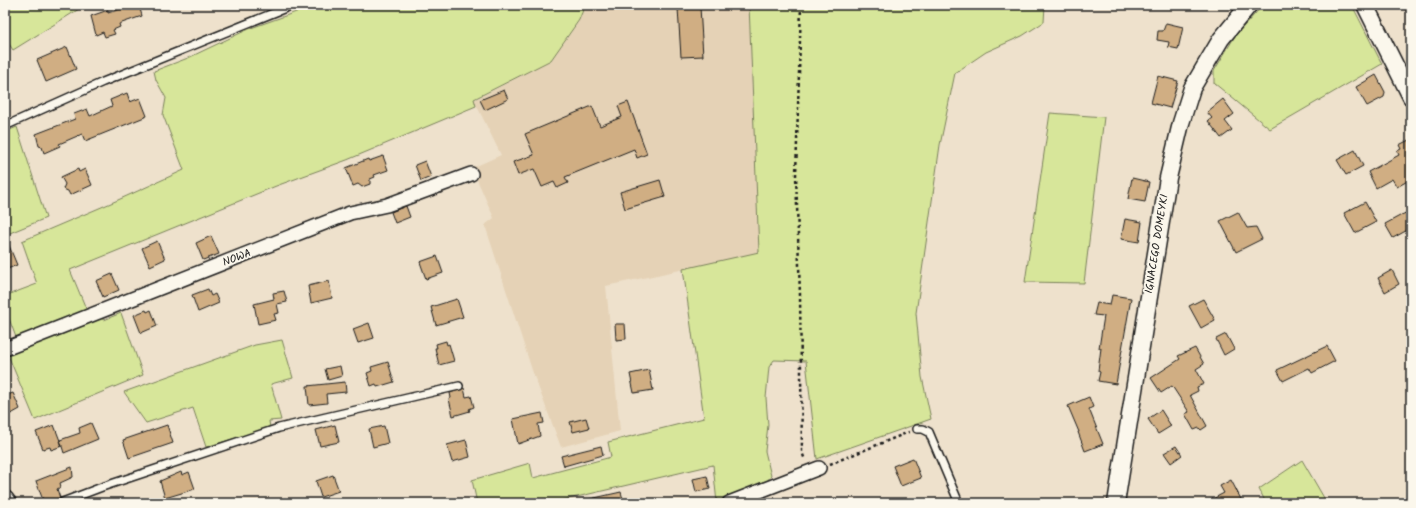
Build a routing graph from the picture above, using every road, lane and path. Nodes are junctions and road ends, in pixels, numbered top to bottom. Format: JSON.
{"nodes":[{"id":1,"x":293,"y":5,"type":"edge"},
{"id":2,"x":802,"y":5,"type":"edge"},
{"id":3,"x":1249,"y":5,"type":"edge"},
{"id":4,"x":1370,"y":7,"type":"edge"},
{"id":5,"x":1411,"y":97,"type":"edge"},
{"id":6,"x":5,"y":126,"type":"edge"},
{"id":7,"x":471,"y":174,"type":"dead end"},
{"id":8,"x":5,"y":349,"type":"edge"},
{"id":9,"x":459,"y":386,"type":"dead end"},
{"id":10,"x":917,"y":429,"type":"joint"},
{"id":11,"x":814,"y":470,"type":"junction"},
{"id":12,"x":5,"y":500,"type":"edge"},
{"id":13,"x":8,"y":503,"type":"edge"},
{"id":14,"x":60,"y":503,"type":"edge"},
{"id":15,"x":729,"y":503,"type":"edge"},
{"id":16,"x":959,"y":503,"type":"edge"},
{"id":17,"x":1116,"y":503,"type":"edge"}],
"edges":[{"from":1,"to":6,"type":"lane"},
{"from":2,"to":11,"type":"path"},
{"from":3,"to":17,"type":"street","name":"IGNACEGO DOMEYKI"},
{"from":4,"to":5,"type":"street"},
{"from":7,"to":8,"type":"street","name":"NOWA"},
{"from":9,"to":14,"type":"lane"},
{"from":10,"to":11,"type":"path"},
{"from":10,"to":16,"type":"lane"},
{"from":11,"to":15,"type":"street"},
{"from":12,"to":13,"type":"street"}]}
